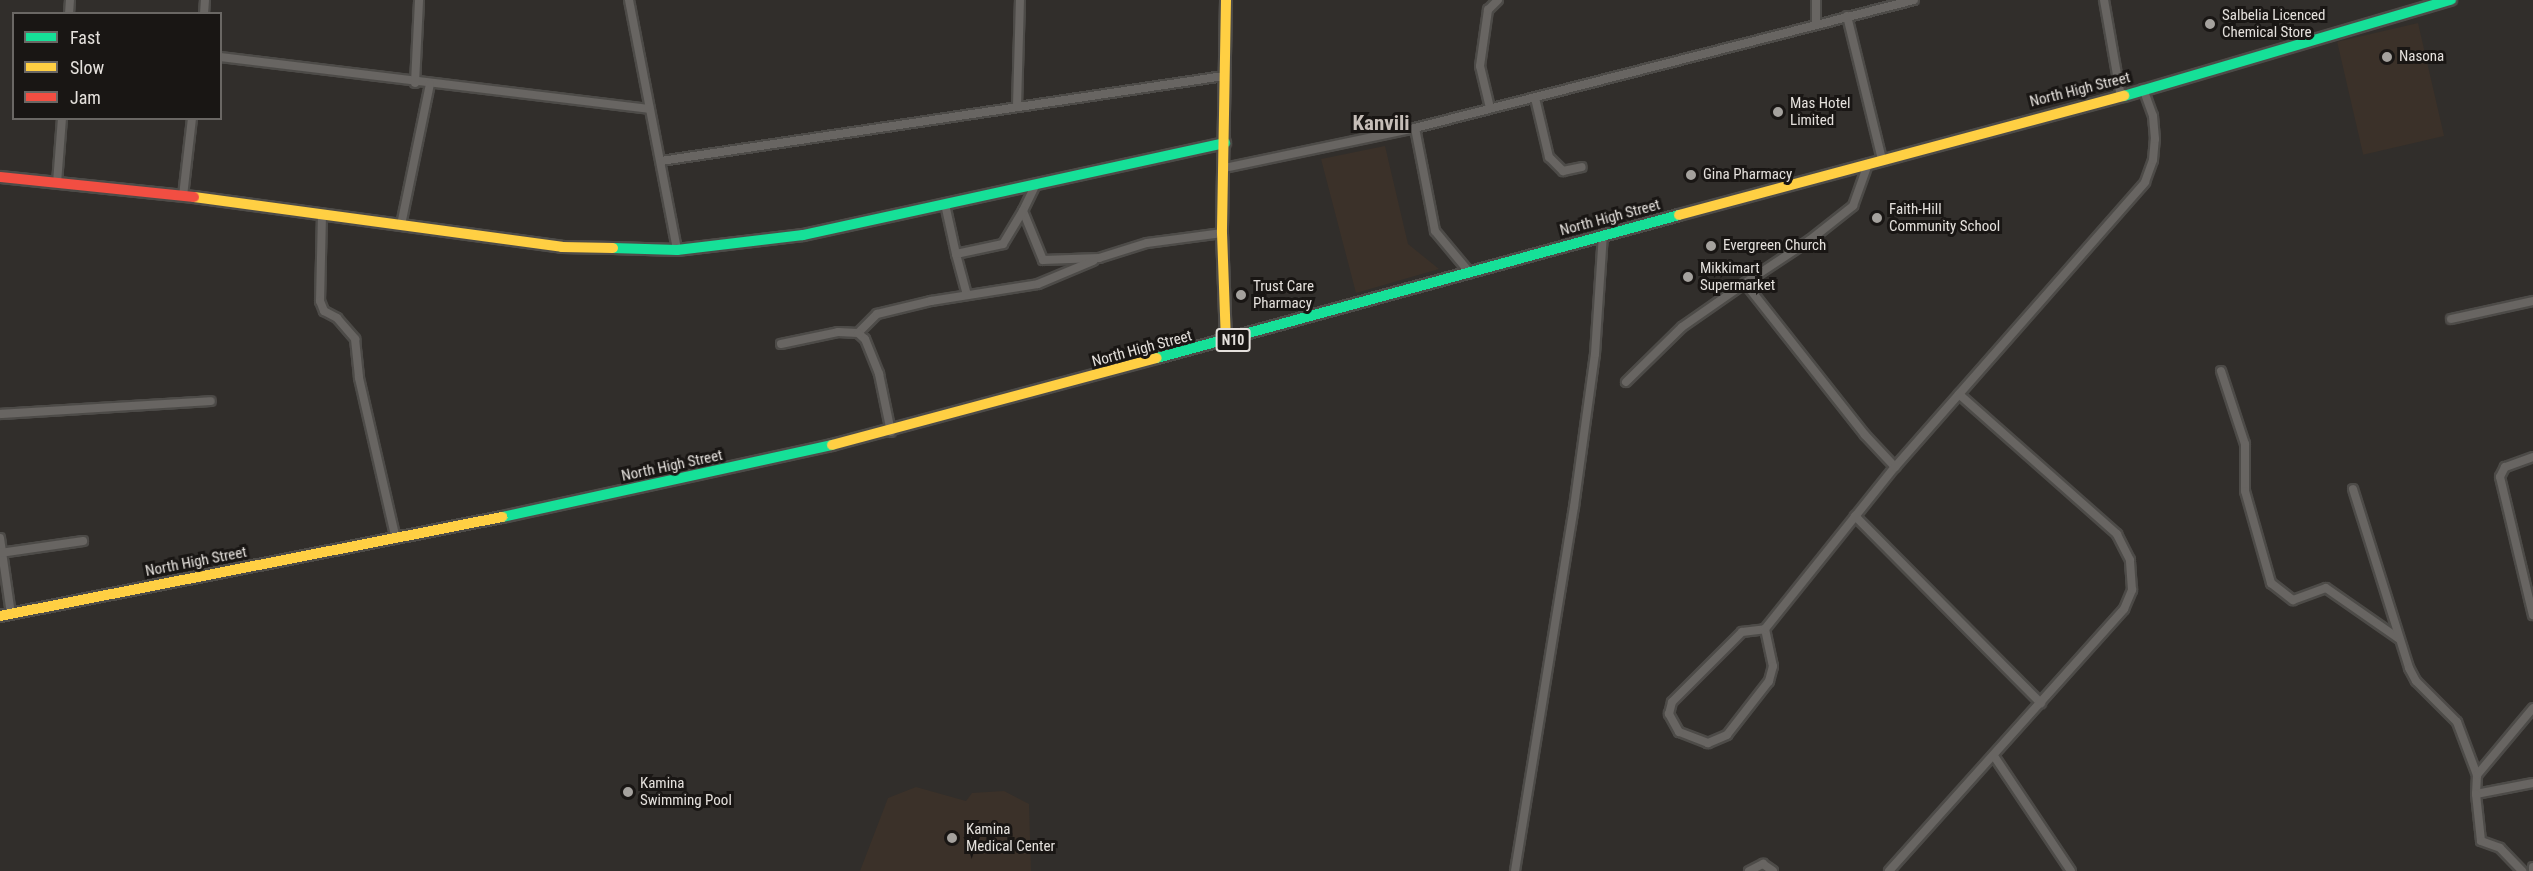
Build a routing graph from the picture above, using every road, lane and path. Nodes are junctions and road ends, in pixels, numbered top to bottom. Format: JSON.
{"nodes":[{"id":1,"x":419,"y":0,"type":"edge"},
{"id":2,"x":629,"y":0,"type":"edge"},
{"id":3,"x":1020,"y":0,"type":"edge"},
{"id":4,"x":1226,"y":0,"type":"edge"},
{"id":5,"x":1498,"y":0,"type":"edge"},
{"id":6,"x":1816,"y":0,"type":"edge"},
{"id":7,"x":1914,"y":0,"type":"edge"},
{"id":8,"x":2104,"y":0,"type":"edge"},
{"id":9,"x":2451,"y":0,"type":"edge"},
{"id":10,"x":1847,"y":16,"type":"junction"},
{"id":11,"x":1816,"y":25,"type":"junction"},
{"id":12,"x":222,"y":57,"type":"edge"},
{"id":13,"x":1224,"y":76,"type":"junction"},
{"id":14,"x":415,"y":82,"type":"junction"},
{"id":15,"x":430,"y":84,"type":"junction"},
{"id":16,"x":2143,"y":89,"type":"junction"},
{"id":17,"x":2121,"y":97,"type":"junction"},
{"id":18,"x":1535,"y":98,"type":"junction"},
{"id":19,"x":1017,"y":106,"type":"junction"},
{"id":20,"x":1490,"y":108,"type":"junction"},
{"id":21,"x":649,"y":109,"type":"junction"},
{"id":22,"x":62,"y":120,"type":"edge"},
{"id":23,"x":192,"y":120,"type":"edge"},
{"id":24,"x":1414,"y":128,"type":"junction"},
{"id":25,"x":1225,"y":143,"type":"junction"},
{"id":26,"x":1882,"y":159,"type":"junction"},
{"id":27,"x":661,"y":161,"type":"junction"},
{"id":28,"x":1868,"y":164,"type":"junction"},
{"id":29,"x":1582,"y":167,"type":"dead end"},
{"id":30,"x":1224,"y":168,"type":"junction"},
{"id":31,"x":0,"y":177,"type":"edge"},
{"id":32,"x":57,"y":183,"type":"junction"},
{"id":33,"x":1035,"y":186,"type":"junction"},
{"id":34,"x":183,"y":196,"type":"junction"},
{"id":35,"x":945,"y":204,"type":"junction"},
{"id":36,"x":1023,"y":211,"type":"junction"},
{"id":37,"x":322,"y":214,"type":"junction"},
{"id":38,"x":401,"y":225,"type":"junction"},
{"id":39,"x":1222,"y":233,"type":"junction"},
{"id":40,"x":1604,"y":235,"type":"junction"},
{"id":41,"x":677,"y":250,"type":"junction"},
{"id":42,"x":956,"y":254,"type":"junction"},
{"id":43,"x":1100,"y":258,"type":"junction"},
{"id":44,"x":1470,"y":273,"type":"junction"},
{"id":45,"x":1744,"y":283,"type":"junction"},
{"id":46,"x":967,"y":296,"type":"junction"},
{"id":47,"x":2533,"y":301,"type":"edge"},
{"id":48,"x":2451,"y":319,"type":"dead end"},
{"id":49,"x":858,"y":333,"type":"junction"},
{"id":50,"x":1226,"y":341,"type":"junction"},
{"id":51,"x":781,"y":344,"type":"dead end"},
{"id":52,"x":2221,"y":370,"type":"dead end"},
{"id":53,"x":1626,"y":382,"type":"dead end"},
{"id":54,"x":1959,"y":394,"type":"junction"},
{"id":55,"x":211,"y":401,"type":"dead end"},
{"id":56,"x":0,"y":414,"type":"edge"},
{"id":57,"x":891,"y":432,"type":"junction"},
{"id":58,"x":2533,"y":457,"type":"edge"},
{"id":59,"x":1895,"y":467,"type":"junction"},
{"id":60,"x":2352,"y":489,"type":"dead end"},
{"id":61,"x":1855,"y":516,"type":"junction"},
{"id":62,"x":0,"y":538,"type":"edge"},
{"id":63,"x":396,"y":539,"type":"junction"},
{"id":64,"x":83,"y":541,"type":"dead end"},
{"id":65,"x":1,"y":553,"type":"edge"},
{"id":66,"x":6,"y":615,"type":"edge"},
{"id":67,"x":2533,"y":615,"type":"edge"},
{"id":68,"x":1765,"y":629,"type":"junction"},
{"id":69,"x":2399,"y":638,"type":"junction"},
{"id":70,"x":2041,"y":703,"type":"junction"},
{"id":71,"x":2533,"y":708,"type":"edge"},
{"id":72,"x":1994,"y":756,"type":"junction"},
{"id":73,"x":2477,"y":775,"type":"junction"},
{"id":74,"x":2533,"y":783,"type":"edge"},
{"id":75,"x":2476,"y":794,"type":"junction"},
{"id":76,"x":1515,"y":871,"type":"edge"},
{"id":77,"x":1749,"y":871,"type":"edge"},
{"id":78,"x":1773,"y":871,"type":"edge"},
{"id":79,"x":1888,"y":871,"type":"edge"},
{"id":80,"x":2071,"y":871,"type":"edge"},
{"id":81,"x":2522,"y":871,"type":"edge"}],
"edges":[{"from":1,"to":14,"type":"street"},
{"from":2,"to":21,"type":"street"},
{"from":3,"to":19,"type":"street"},
{"from":4,"to":13,"type":"main road"},
{"from":5,"to":20,"type":"street"},
{"from":6,"to":11,"type":"street"},
{"from":7,"to":10,"type":"street"},
{"from":8,"to":17,"type":"street"},
{"from":9,"to":16,"type":"main road","name":"North High Street","number":"N10"},
{"from":10,"to":11,"type":"street"},
{"from":10,"to":26,"type":"street"},
{"from":11,"to":18,"type":"street"},
{"from":12,"to":14,"type":"street"},
{"from":13,"to":19,"type":"street"},
{"from":13,"to":25,"type":"main road"},
{"from":14,"to":15,"type":"street"},
{"from":15,"to":21,"type":"street"},
{"from":15,"to":38,"type":"street"},
{"from":16,"to":17,"type":"main road","name":"North High Street","number":"N10"},
{"from":16,"to":54,"type":"street"},
{"from":17,"to":26,"type":"main road","name":"North High Street","number":"N10"},
{"from":18,"to":20,"type":"street"},
{"from":18,"to":29,"type":"street"},
{"from":19,"to":27,"type":"street"},
{"from":20,"to":24,"type":"street"},
{"from":21,"to":27,"type":"street"},
{"from":22,"to":32,"type":"street"},
{"from":23,"to":34,"type":"street"},
{"from":24,"to":30,"type":"street"},
{"from":24,"to":44,"type":"street"},
{"from":25,"to":30,"type":"main road"},
{"from":25,"to":33,"type":"main road"},
{"from":26,"to":28,"type":"main road","name":"North High Street","number":"N10"},
{"from":27,"to":41,"type":"street"},
{"from":28,"to":40,"type":"main road","name":"North High Street","number":"N10"},
{"from":28,"to":45,"type":"street"},
{"from":30,"to":39,"type":"main road"},
{"from":31,"to":32,"type":"main road"},
{"from":32,"to":34,"type":"main road"},
{"from":33,"to":35,"type":"main road"},
{"from":33,"to":36,"type":"street"},
{"from":34,"to":37,"type":"main road"},
{"from":35,"to":41,"type":"main road"},
{"from":35,"to":42,"type":"street"},
{"from":36,"to":42,"type":"street"},
{"from":36,"to":43,"type":"street"},
{"from":37,"to":38,"type":"main road"},
{"from":37,"to":63,"type":"street"},
{"from":38,"to":41,"type":"main road"},
{"from":39,"to":43,"type":"street"},
{"from":39,"to":50,"type":"main road"},
{"from":40,"to":44,"type":"main road","name":"North High Street","number":"N10"},
{"from":40,"to":76,"type":"street"},
{"from":42,"to":46,"type":"street"},
{"from":43,"to":46,"type":"street"},
{"from":44,"to":50,"type":"main road","name":"North High Street","number":"N10"},
{"from":45,"to":53,"type":"street"},
{"from":45,"to":59,"type":"street"},
{"from":46,"to":49,"type":"street"},
{"from":47,"to":48,"type":"street"},
{"from":49,"to":51,"type":"street"},
{"from":49,"to":57,"type":"street"},
{"from":50,"to":57,"type":"main road","name":"North High Street","number":"N10"},
{"from":52,"to":69,"type":"street"},
{"from":54,"to":59,"type":"street"},
{"from":54,"to":70,"type":"street"},
{"from":55,"to":56,"type":"street"},
{"from":57,"to":63,"type":"main road","name":"North High Street","number":"N10"},
{"from":58,"to":67,"type":"street"},
{"from":59,"to":61,"type":"street"},
{"from":60,"to":69,"type":"street"},
{"from":61,"to":68,"type":"street"},
{"from":61,"to":70,"type":"street"},
{"from":62,"to":65,"type":"street"},
{"from":63,"to":66,"type":"main road","name":"North High Street","number":"N10"},
{"from":64,"to":65,"type":"street"},
{"from":65,"to":66,"type":"street"},
{"from":68,"to":68,"type":"street"},
{"from":69,"to":73,"type":"street"},
{"from":70,"to":72,"type":"street"},
{"from":71,"to":73,"type":"street"},
{"from":72,"to":79,"type":"street"},
{"from":72,"to":80,"type":"street"},
{"from":73,"to":75,"type":"street"},
{"from":74,"to":75,"type":"street"},
{"from":75,"to":81,"type":"street"},
{"from":77,"to":78,"type":"street"}]}
